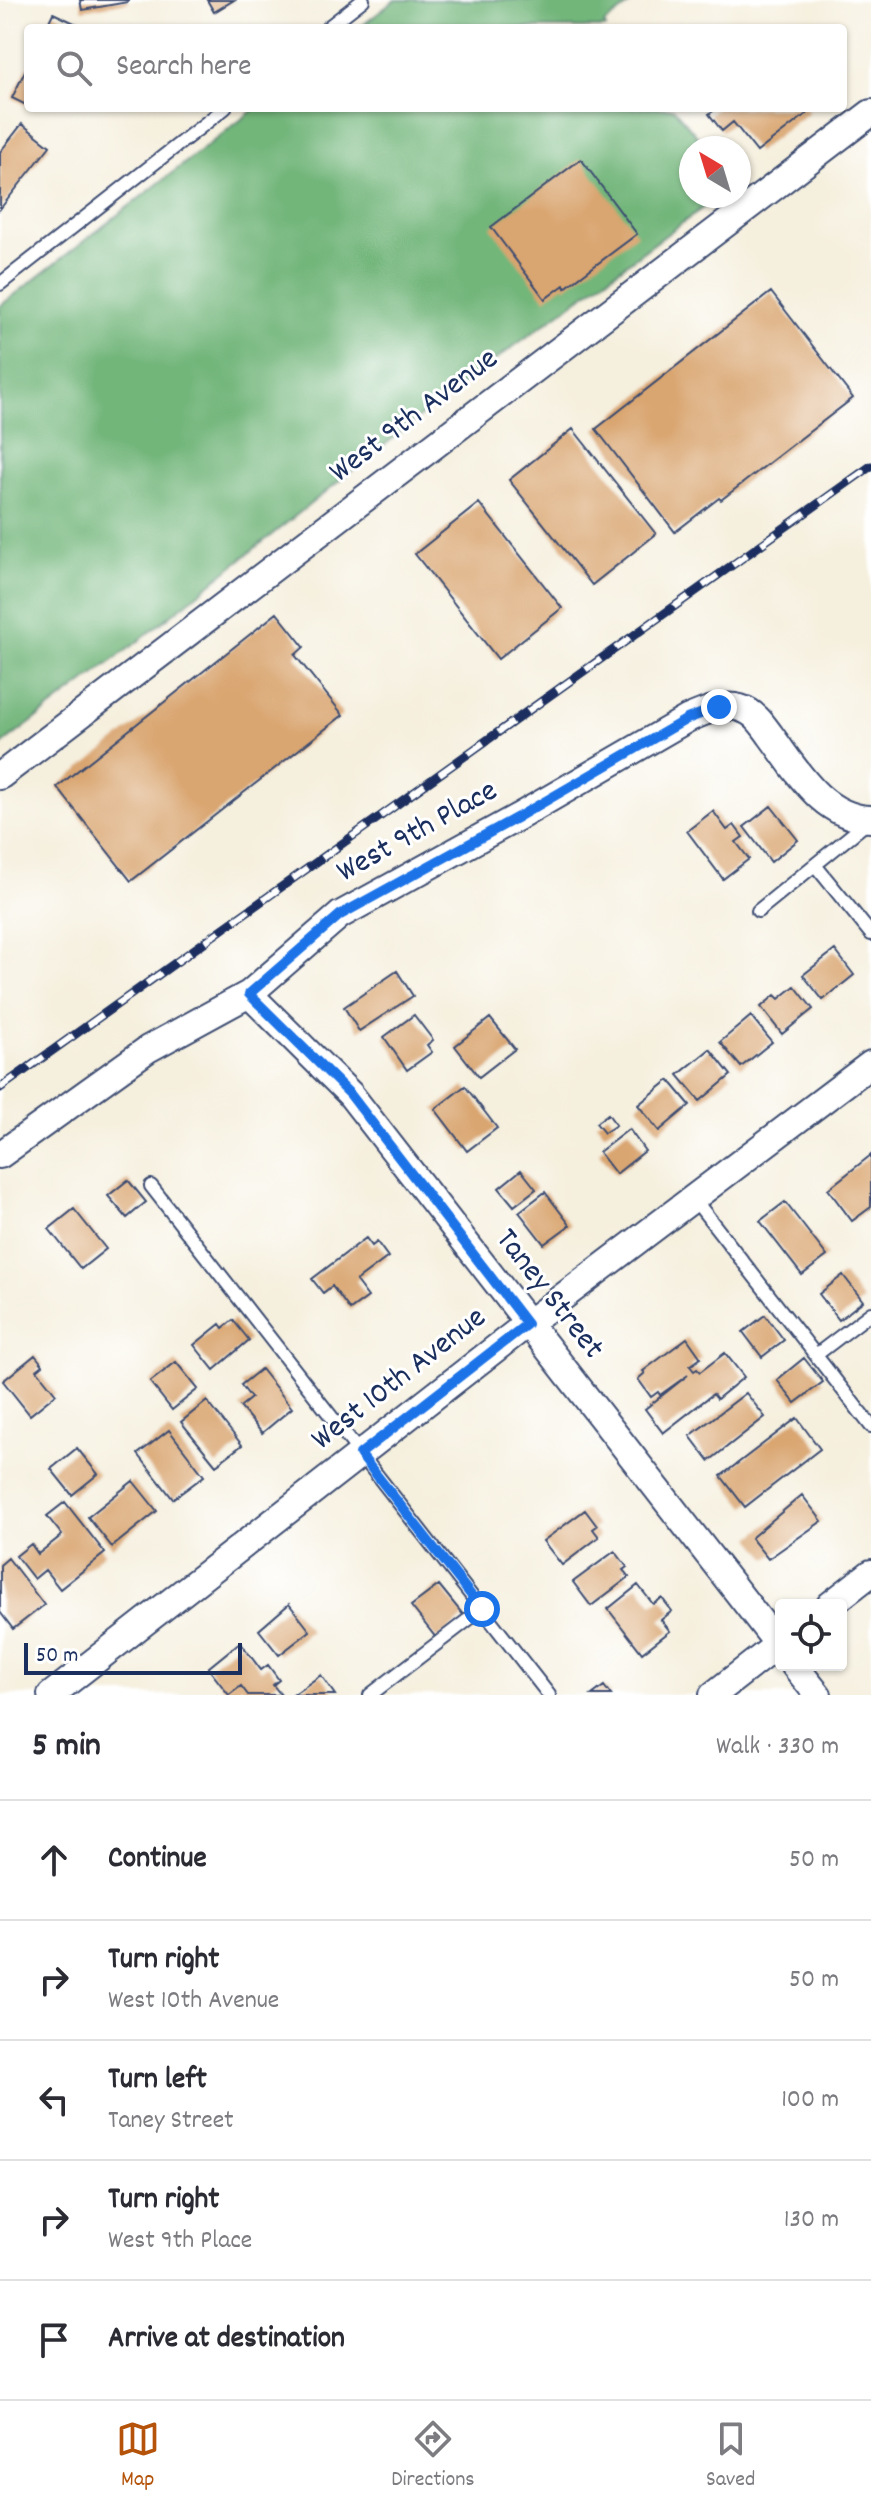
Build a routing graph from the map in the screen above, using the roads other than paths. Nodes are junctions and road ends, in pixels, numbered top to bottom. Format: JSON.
{"nodes":[{"id":1,"x":363,"y":0,"type":"edge"},
{"id":2,"x":332,"y":24,"type":"edge"},
{"id":3,"x":220,"y":112,"type":"edge"},
{"id":4,"x":871,"y":113,"type":"edge"},
{"id":5,"x":0,"y":284,"type":"edge"},
{"id":6,"x":0,"y":776,"type":"edge"},
{"id":7,"x":870,"y":820,"type":"edge"},
{"id":8,"x":815,"y":865,"type":"junction"},
{"id":9,"x":758,"y":911,"type":"dead end"},
{"id":10,"x":871,"y":934,"type":"edge"},
{"id":11,"x":249,"y":994,"type":"junction"},
{"id":12,"x":871,"y":1064,"type":"edge"},
{"id":13,"x":0,"y":1155,"type":"edge"},
{"id":14,"x":151,"y":1186,"type":"dead end"},
{"id":15,"x":694,"y":1199,"type":"junction"},
{"id":16,"x":871,"y":1313,"type":"edge"},
{"id":17,"x":527,"y":1324,"type":"junction"},
{"id":18,"x":816,"y":1355,"type":"junction"},
{"id":19,"x":871,"y":1426,"type":"edge"},
{"id":20,"x":360,"y":1454,"type":"junction"},
{"id":21,"x":871,"y":1573,"type":"edge"},
{"id":22,"x":838,"y":1599,"type":"edge"},
{"id":23,"x":482,"y":1609,"type":"junction"},
{"id":24,"x":775,"y":1639,"type":"edge"},
{"id":25,"x":775,"y":1656,"type":"edge"},
{"id":26,"x":800,"y":1671,"type":"edge"},
{"id":27,"x":51,"y":1695,"type":"edge"},
{"id":28,"x":370,"y":1695,"type":"edge"},
{"id":29,"x":549,"y":1695,"type":"edge"},
{"id":30,"x":713,"y":1695,"type":"edge"},
{"id":31,"x":818,"y":1695,"type":"edge"}],
"edges":[{"from":1,"to":2,"type":"lane"},
{"from":3,"to":5,"type":"lane"},
{"from":4,"to":6,"type":"street","name":"West 9th Avenue"},
{"from":7,"to":8,"type":"lane"},
{"from":7,"to":11,"type":"street","name":"West 9th Place"},
{"from":8,"to":9,"type":"lane"},
{"from":8,"to":10,"type":"lane"},
{"from":11,"to":13,"type":"street","name":"West 9th Place"},
{"from":11,"to":17,"type":"street","name":"Taney Street"},
{"from":12,"to":15,"type":"street","name":"West 10th Avenue"},
{"from":14,"to":20,"type":"lane"},
{"from":15,"to":17,"type":"street","name":"West 10th Avenue"},
{"from":15,"to":18,"type":"lane"},
{"from":16,"to":18,"type":"lane"},
{"from":17,"to":20,"type":"street","name":"West 10th Avenue"},
{"from":17,"to":24,"type":"street","name":"Taney Street"},
{"from":18,"to":19,"type":"lane"},
{"from":20,"to":23,"type":"lane"},
{"from":20,"to":27,"type":"street","name":"West 10th Avenue"},
{"from":21,"to":22,"type":"street"},
{"from":23,"to":28,"type":"lane"},
{"from":23,"to":29,"type":"lane"},
{"from":25,"to":30,"type":"street"},
{"from":26,"to":31,"type":"street","name":"Taney Street"}]}
